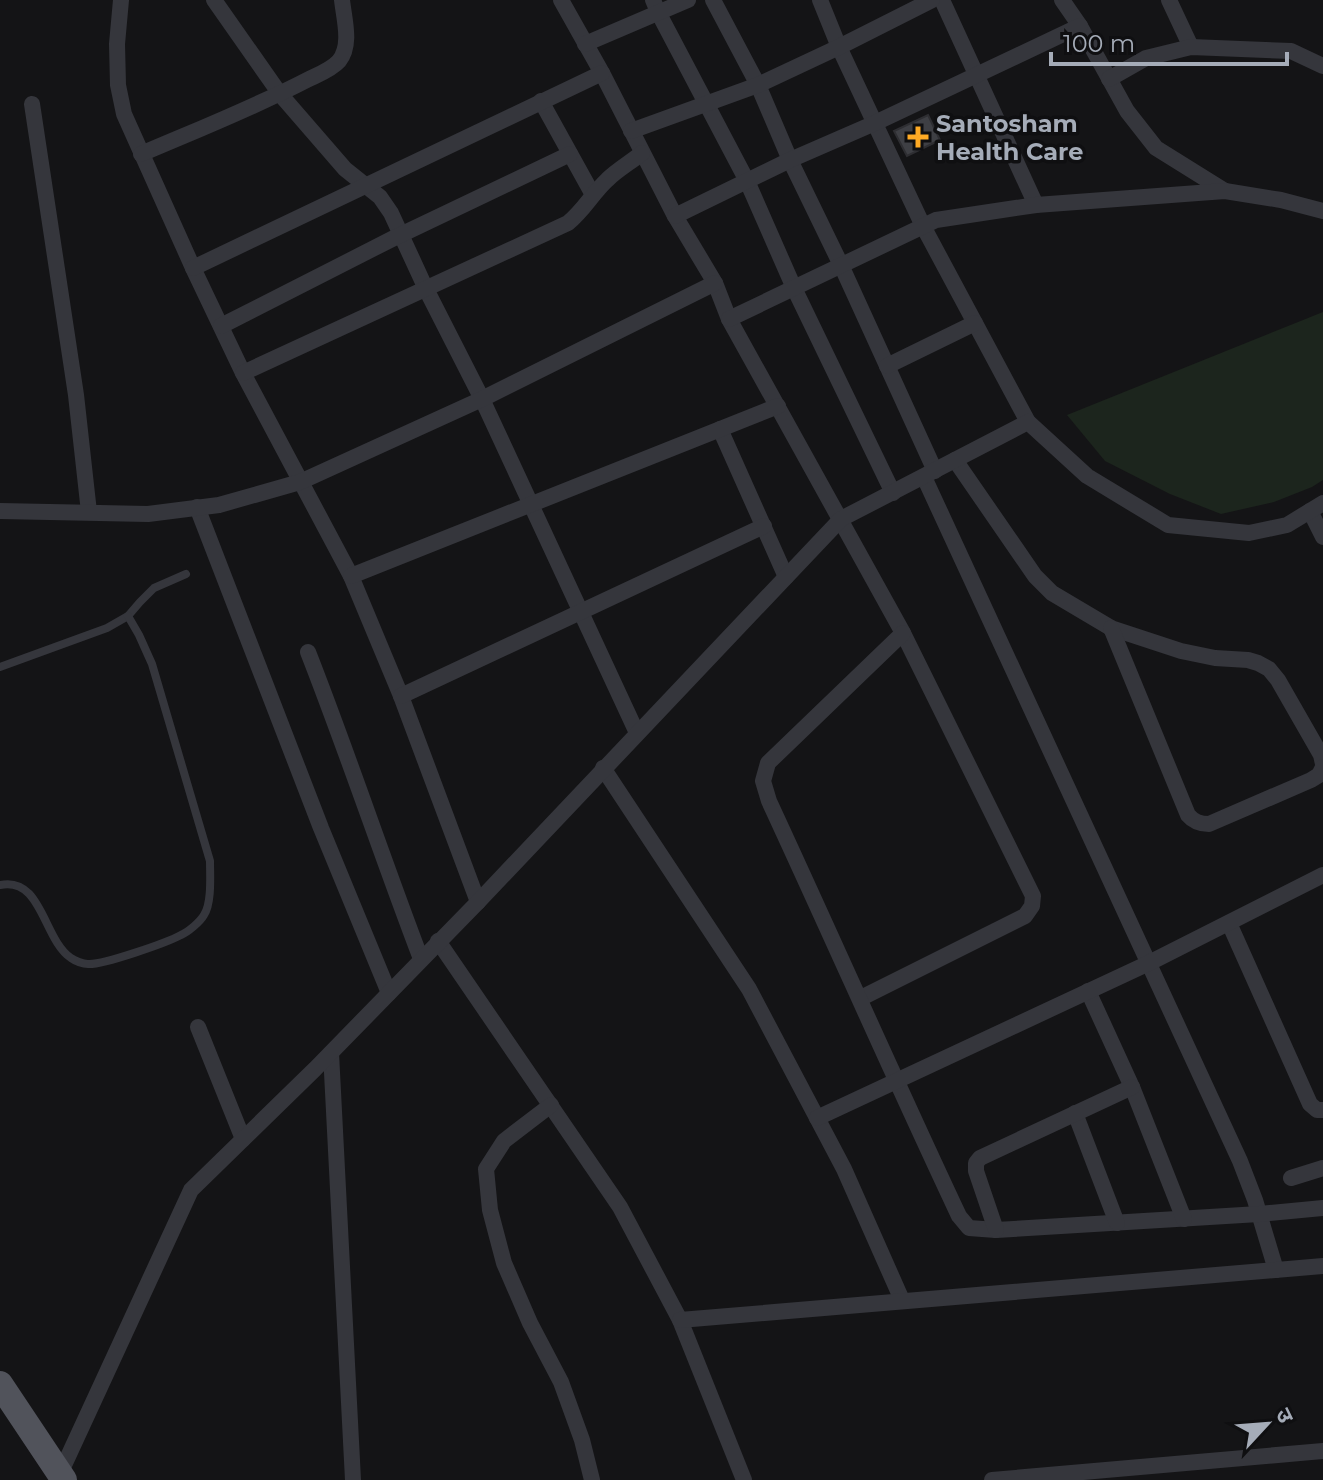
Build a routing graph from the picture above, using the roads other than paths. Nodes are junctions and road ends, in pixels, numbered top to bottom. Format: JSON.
{"nodes":[{"id":1,"x":121,"y":0,"type":"edge"},
{"id":2,"x":214,"y":0,"type":"edge"},
{"id":3,"x":342,"y":0,"type":"edge"},
{"id":4,"x":561,"y":0,"type":"edge"},
{"id":5,"x":688,"y":0,"type":"edge"},
{"id":6,"x":713,"y":0,"type":"edge"},
{"id":7,"x":820,"y":0,"type":"edge"},
{"id":8,"x":932,"y":0,"type":"edge"},
{"id":9,"x":942,"y":0,"type":"edge"},
{"id":10,"x":1062,"y":0,"type":"edge"},
{"id":11,"x":1169,"y":0,"type":"edge"},
{"id":12,"x":655,"y":6,"type":"edge"},
{"id":13,"x":1080,"y":26,"type":"junction"},
{"id":14,"x":585,"y":44,"type":"junction"},
{"id":15,"x":839,"y":47,"type":"junction"},
{"id":16,"x":1191,"y":47,"type":"junction"},
{"id":17,"x":1323,"y":66,"type":"edge"},
{"id":18,"x":602,"y":73,"type":"junction"},
{"id":19,"x":977,"y":75,"type":"junction"},
{"id":20,"x":1109,"y":79,"type":"junction"},
{"id":21,"x":758,"y":85,"type":"junction"},
{"id":22,"x":280,"y":94,"type":"junction"},
{"id":23,"x":541,"y":101,"type":"junction"},
{"id":24,"x":707,"y":103,"type":"junction"},
{"id":25,"x":32,"y":104,"type":"dead end"},
{"id":26,"x":875,"y":123,"type":"junction"},
{"id":27,"x":631,"y":131,"type":"junction"},
{"id":28,"x":642,"y":153,"type":"junction"},
{"id":29,"x":141,"y":154,"type":"junction"},
{"id":30,"x":570,"y":154,"type":"junction"},
{"id":31,"x":790,"y":160,"type":"junction"},
{"id":32,"x":747,"y":181,"type":"junction"},
{"id":33,"x":366,"y":185,"type":"junction"},
{"id":34,"x":1225,"y":191,"type":"junction"},
{"id":35,"x":593,"y":195,"type":"junction"},
{"id":36,"x":1036,"y":205,"type":"junction"},
{"id":37,"x":1323,"y":211,"type":"edge"},
{"id":38,"x":675,"y":216,"type":"junction"},
{"id":39,"x":923,"y":226,"type":"junction"},
{"id":40,"x":401,"y":235,"type":"junction"},
{"id":41,"x":841,"y":265,"type":"junction"},
{"id":42,"x":193,"y":268,"type":"junction"},
{"id":43,"x":715,"y":283,"type":"junction"},
{"id":44,"x":794,"y":288,"type":"junction"},
{"id":45,"x":426,"y":289,"type":"junction"},
{"id":46,"x":729,"y":319,"type":"junction"},
{"id":47,"x":975,"y":323,"type":"junction"},
{"id":48,"x":221,"y":326,"type":"junction"},
{"id":49,"x":887,"y":366,"type":"junction"},
{"id":50,"x":243,"y":373,"type":"junction"},
{"id":51,"x":482,"y":399,"type":"junction"},
{"id":52,"x":778,"y":406,"type":"junction"},
{"id":53,"x":1028,"y":422,"type":"junction"},
{"id":54,"x":720,"y":429,"type":"junction"},
{"id":55,"x":955,"y":460,"type":"junction"},
{"id":56,"x":929,"y":474,"type":"junction"},
{"id":57,"x":300,"y":482,"type":"junction"},
{"id":58,"x":893,"y":493,"type":"junction"},
{"id":59,"x":531,"y":504,"type":"junction"},
{"id":60,"x":197,"y":507,"type":"junction"},
{"id":61,"x":1317,"y":507,"type":"edge"},
{"id":62,"x":0,"y":511,"type":"edge"},
{"id":63,"x":89,"y":512,"type":"junction"},
{"id":64,"x":841,"y":519,"type":"junction"},
{"id":65,"x":764,"y":526,"type":"junction"},
{"id":66,"x":1323,"y":537,"type":"edge"},
{"id":67,"x":186,"y":574,"type":"dead end"},
{"id":68,"x":351,"y":576,"type":"junction"},
{"id":69,"x":786,"y":577,"type":"junction"},
{"id":70,"x":581,"y":612,"type":"junction"},
{"id":71,"x":128,"y":616,"type":"junction"},
{"id":72,"x":1111,"y":628,"type":"junction"},
{"id":73,"x":903,"y":633,"type":"junction"},
{"id":74,"x":308,"y":652,"type":"dead end"},
{"id":75,"x":0,"y":667,"type":"edge"},
{"id":76,"x":401,"y":696,"type":"junction"},
{"id":77,"x":637,"y":733,"type":"junction"},
{"id":78,"x":1323,"y":766,"type":"edge"},
{"id":79,"x":603,"y":768,"type":"junction"},
{"id":80,"x":1323,"y":875,"type":"edge"},
{"id":81,"x":0,"y":885,"type":"edge"},
{"id":82,"x":478,"y":902,"type":"junction"},
{"id":83,"x":1229,"y":923,"type":"junction"},
{"id":84,"x":438,"y":941,"type":"junction"},
{"id":85,"x":421,"y":959,"type":"junction"},
{"id":86,"x":1149,"y":963,"type":"junction"},
{"id":87,"x":1088,"y":991,"type":"junction"},
{"id":88,"x":389,"y":993,"type":"junction"},
{"id":89,"x":861,"y":998,"type":"junction"},
{"id":90,"x":198,"y":1027,"type":"dead end"},
{"id":91,"x":331,"y":1053,"type":"junction"},
{"id":92,"x":896,"y":1081,"type":"junction"},
{"id":93,"x":1132,"y":1087,"type":"junction"},
{"id":94,"x":551,"y":1105,"type":"junction"},
{"id":95,"x":1323,"y":1110,"type":"edge"},
{"id":96,"x":1075,"y":1113,"type":"junction"},
{"id":97,"x":817,"y":1118,"type":"junction"},
{"id":98,"x":243,"y":1139,"type":"junction"},
{"id":99,"x":1323,"y":1168,"type":"edge"},
{"id":100,"x":1291,"y":1178,"type":"dead end"},
{"id":101,"x":1323,"y":1208,"type":"edge"},
{"id":102,"x":1259,"y":1214,"type":"junction"},
{"id":103,"x":1184,"y":1219,"type":"junction"},
{"id":104,"x":1117,"y":1223,"type":"junction"},
{"id":105,"x":996,"y":1230,"type":"junction"},
{"id":106,"x":1323,"y":1266,"type":"edge"},
{"id":107,"x":1276,"y":1270,"type":"junction"},
{"id":108,"x":902,"y":1300,"type":"junction"},
{"id":109,"x":680,"y":1320,"type":"junction"},
{"id":110,"x":1,"y":1383,"type":"edge"},
{"id":111,"x":1323,"y":1451,"type":"edge"},
{"id":112,"x":62,"y":1477,"type":"edge"},
{"id":113,"x":353,"y":1480,"type":"edge"},
{"id":114,"x":592,"y":1480,"type":"edge"},
{"id":115,"x":744,"y":1480,"type":"edge"},
{"id":116,"x":992,"y":1480,"type":"edge"}],
"edges":[{"from":1,"to":29,"type":"street"},
{"from":2,"to":22,"type":"street"},
{"from":3,"to":22,"type":"street"},
{"from":4,"to":14,"type":"street"},
{"from":5,"to":12,"type":"street"},
{"from":6,"to":21,"type":"street"},
{"from":7,"to":15,"type":"street"},
{"from":8,"to":15,"type":"street"},
{"from":9,"to":19,"type":"street"},
{"from":10,"to":13,"type":"street"},
{"from":11,"to":16,"type":"street"},
{"from":12,"to":14,"type":"street"},
{"from":12,"to":24,"type":"street"},
{"from":13,"to":19,"type":"street"},
{"from":13,"to":20,"type":"street"},
{"from":14,"to":18,"type":"street"},
{"from":15,"to":21,"type":"street"},
{"from":15,"to":26,"type":"street"},
{"from":16,"to":17,"type":"street"},
{"from":16,"to":20,"type":"street"},
{"from":18,"to":23,"type":"street"},
{"from":18,"to":27,"type":"street"},
{"from":19,"to":26,"type":"street"},
{"from":19,"to":36,"type":"street"},
{"from":20,"to":34,"type":"street"},
{"from":21,"to":24,"type":"street"},
{"from":21,"to":31,"type":"street"},
{"from":22,"to":29,"type":"street"},
{"from":22,"to":33,"type":"street"},
{"from":23,"to":30,"type":"street"},
{"from":23,"to":33,"type":"street"},
{"from":24,"to":27,"type":"street"},
{"from":24,"to":32,"type":"street"},
{"from":25,"to":63,"type":"street"},
{"from":26,"to":31,"type":"street"},
{"from":26,"to":39,"type":"street"},
{"from":27,"to":28,"type":"street"},
{"from":28,"to":35,"type":"street"},
{"from":28,"to":38,"type":"street"},
{"from":29,"to":42,"type":"street"},
{"from":30,"to":35,"type":"street"},
{"from":30,"to":40,"type":"street"},
{"from":31,"to":32,"type":"street"},
{"from":31,"to":41,"type":"street"},
{"from":32,"to":38,"type":"street"},
{"from":32,"to":44,"type":"street"},
{"from":33,"to":40,"type":"street"},
{"from":33,"to":42,"type":"street"},
{"from":34,"to":36,"type":"street"},
{"from":34,"to":37,"type":"street"},
{"from":35,"to":45,"type":"street"},
{"from":36,"to":39,"type":"street"},
{"from":38,"to":43,"type":"street"},
{"from":39,"to":41,"type":"street"},
{"from":39,"to":47,"type":"street"},
{"from":40,"to":45,"type":"street"},
{"from":40,"to":48,"type":"street"},
{"from":41,"to":44,"type":"street"},
{"from":41,"to":49,"type":"street"},
{"from":42,"to":48,"type":"street"},
{"from":43,"to":46,"type":"street"},
{"from":43,"to":51,"type":"street"},
{"from":44,"to":46,"type":"street"},
{"from":44,"to":58,"type":"street"},
{"from":45,"to":50,"type":"street"},
{"from":45,"to":51,"type":"street"},
{"from":46,"to":52,"type":"street"},
{"from":47,"to":49,"type":"street"},
{"from":47,"to":53,"type":"street"},
{"from":48,"to":50,"type":"street"},
{"from":49,"to":56,"type":"street"},
{"from":50,"to":57,"type":"street"},
{"from":51,"to":57,"type":"street"},
{"from":51,"to":59,"type":"street"},
{"from":52,"to":54,"type":"street"},
{"from":52,"to":64,"type":"street"},
{"from":53,"to":55,"type":"street"},
{"from":53,"to":61,"type":"street"},
{"from":54,"to":59,"type":"street"},
{"from":54,"to":65,"type":"street"},
{"from":55,"to":56,"type":"street"},
{"from":55,"to":72,"type":"street"},
{"from":56,"to":58,"type":"street"},
{"from":56,"to":86,"type":"street"},
{"from":57,"to":60,"type":"street"},
{"from":57,"to":68,"type":"street"},
{"from":58,"to":64,"type":"street"},
{"from":59,"to":68,"type":"street"},
{"from":59,"to":70,"type":"street"},
{"from":60,"to":63,"type":"street"},
{"from":60,"to":88,"type":"street"},
{"from":61,"to":66,"type":"street"},
{"from":62,"to":63,"type":"street"},
{"from":64,"to":69,"type":"street"},
{"from":64,"to":73,"type":"street"},
{"from":65,"to":69,"type":"street"},
{"from":65,"to":70,"type":"street"},
{"from":67,"to":71,"type":"lane"},
{"from":68,"to":76,"type":"street"},
{"from":69,"to":77,"type":"street"},
{"from":70,"to":76,"type":"street"},
{"from":70,"to":77,"type":"street"},
{"from":71,"to":75,"type":"lane"},
{"from":71,"to":81,"type":"lane"},
{"from":72,"to":78,"type":"street"},
{"from":72,"to":78,"type":"street"},
{"from":73,"to":89,"type":"street"},
{"from":73,"to":89,"type":"street"},
{"from":74,"to":85,"type":"street"},
{"from":76,"to":82,"type":"street"},
{"from":77,"to":79,"type":"street"},
{"from":79,"to":82,"type":"street"},
{"from":79,"to":97,"type":"street"},
{"from":80,"to":83,"type":"street"},
{"from":82,"to":84,"type":"street"},
{"from":83,"to":86,"type":"street"},
{"from":83,"to":95,"type":"street"},
{"from":84,"to":85,"type":"street"},
{"from":84,"to":94,"type":"street"},
{"from":85,"to":88,"type":"street"},
{"from":86,"to":87,"type":"street"},
{"from":86,"to":102,"type":"street"},
{"from":87,"to":92,"type":"street"},
{"from":87,"to":93,"type":"street"},
{"from":88,"to":91,"type":"street"},
{"from":89,"to":92,"type":"street"},
{"from":90,"to":98,"type":"street"},
{"from":91,"to":98,"type":"street"},
{"from":91,"to":113,"type":"street"},
{"from":92,"to":97,"type":"street"},
{"from":92,"to":105,"type":"street"},
{"from":93,"to":96,"type":"street"},
{"from":93,"to":103,"type":"street"},
{"from":94,"to":109,"type":"street"},
{"from":94,"to":114,"type":"street"},
{"from":96,"to":104,"type":"street"},
{"from":96,"to":105,"type":"street"},
{"from":97,"to":108,"type":"street"},
{"from":98,"to":112,"type":"street"},
{"from":99,"to":100,"type":"street"},
{"from":101,"to":102,"type":"street"},
{"from":102,"to":103,"type":"street"},
{"from":102,"to":107,"type":"street"},
{"from":103,"to":104,"type":"street"},
{"from":104,"to":105,"type":"street"},
{"from":106,"to":107,"type":"street"},
{"from":107,"to":108,"type":"street"},
{"from":108,"to":109,"type":"street"},
{"from":109,"to":115,"type":"street"},
{"from":110,"to":112,"type":"main road"},
{"from":111,"to":116,"type":"street"}]}
